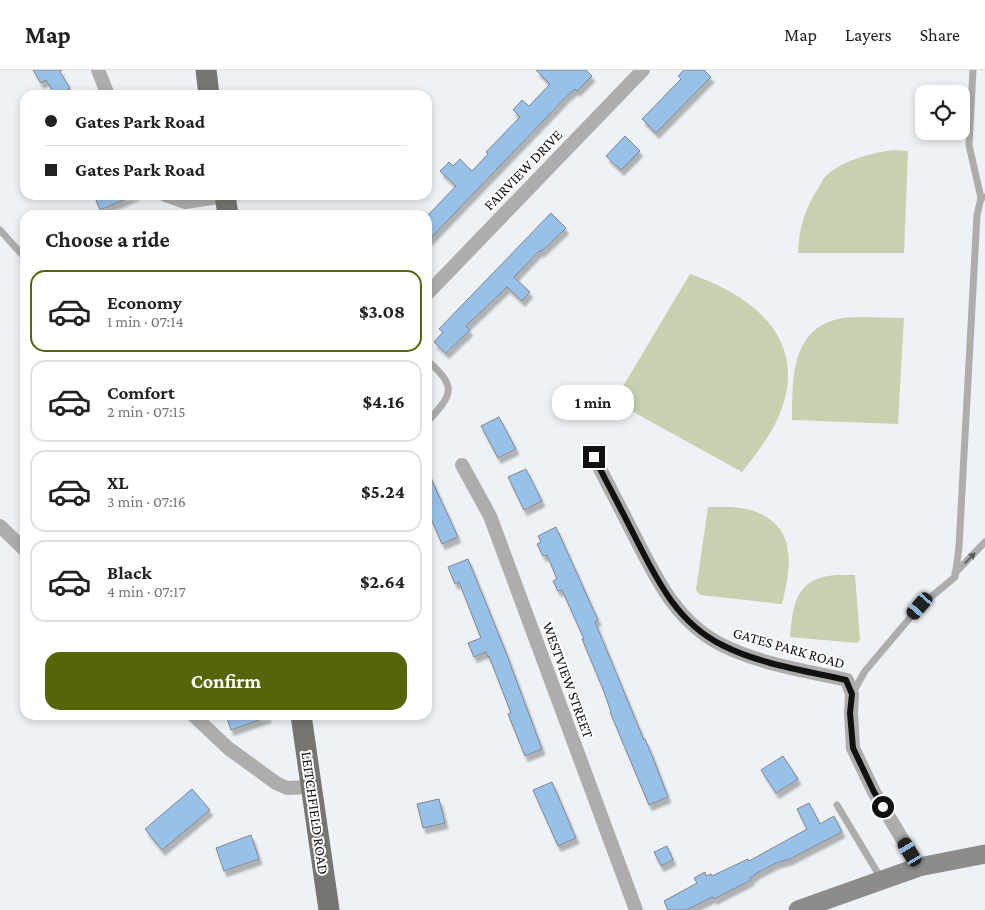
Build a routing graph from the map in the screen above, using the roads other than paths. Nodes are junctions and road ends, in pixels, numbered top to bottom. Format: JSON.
{"nodes":[{"id":1,"x":98,"y":70,"type":"edge"},
{"id":2,"x":206,"y":70,"type":"edge"},
{"id":3,"x":643,"y":70,"type":"edge"},
{"id":4,"x":973,"y":70,"type":"edge"},
{"id":5,"x":106,"y":90,"type":"edge"},
{"id":6,"x":209,"y":90,"type":"edge"},
{"id":7,"x":983,"y":198,"type":"edge"},
{"id":8,"x":179,"y":200,"type":"edge"},
{"id":9,"x":226,"y":202,"type":"edge"},
{"id":10,"x":0,"y":230,"type":"edge"},
{"id":11,"x":20,"y":252,"type":"edge"},
{"id":12,"x":432,"y":289,"type":"edge"},
{"id":13,"x":432,"y":365,"type":"edge"},
{"id":14,"x":432,"y":417,"type":"edge"},
{"id":15,"x":594,"y":457,"type":"dead end"},
{"id":16,"x":462,"y":465,"type":"dead end"},
{"id":17,"x":0,"y":526,"type":"edge"},
{"id":18,"x":985,"y":542,"type":"edge"},
{"id":19,"x":20,"y":543,"type":"edge"},
{"id":20,"x":955,"y":573,"type":"junction"},
{"id":21,"x":852,"y":694,"type":"junction"},
{"id":22,"x":198,"y":720,"type":"edge"},
{"id":23,"x":301,"y":720,"type":"edge"},
{"id":24,"x":311,"y":787,"type":"junction"},
{"id":25,"x":837,"y":806,"type":"dead end"},
{"id":26,"x":985,"y":854,"type":"edge"},
{"id":27,"x":919,"y":867,"type":"junction"},
{"id":28,"x":882,"y":880,"type":"junction"},
{"id":29,"x":329,"y":910,"type":"edge"},
{"id":30,"x":636,"y":910,"type":"edge"},
{"id":31,"x":798,"y":910,"type":"edge"}],
"edges":[{"from":1,"to":5,"type":"street"},
{"from":2,"to":6,"type":"main road"},
{"from":3,"to":12,"type":"street","name":"FAIRVIEW DRIVE"},
{"from":4,"to":7,"type":"lane"},
{"from":7,"to":20,"type":"lane"},
{"from":8,"to":9,"type":"street"},
{"from":10,"to":11,"type":"lane"},
{"from":13,"to":14,"type":"lane"},
{"from":15,"to":21,"type":"street","name":"GATES PARK ROAD"},
{"from":16,"to":30,"type":"street","name":"WESTVIEW STREET"},
{"from":17,"to":19,"type":"street"},
{"from":20,"to":18,"type":"lane","one_way":true},
{"from":20,"to":21,"type":"lane"},
{"from":21,"to":27,"type":"street"},
{"from":22,"to":24,"type":"street"},
{"from":23,"to":24,"type":"main road","name":"LEITCHFIELD ROAD"},
{"from":24,"to":29,"type":"main road","name":"LEITCHFIELD ROAD"},
{"from":25,"to":28,"type":"lane"},
{"from":26,"to":27,"type":"street"},
{"from":27,"to":28,"type":"street"},
{"from":28,"to":31,"type":"street"}]}
